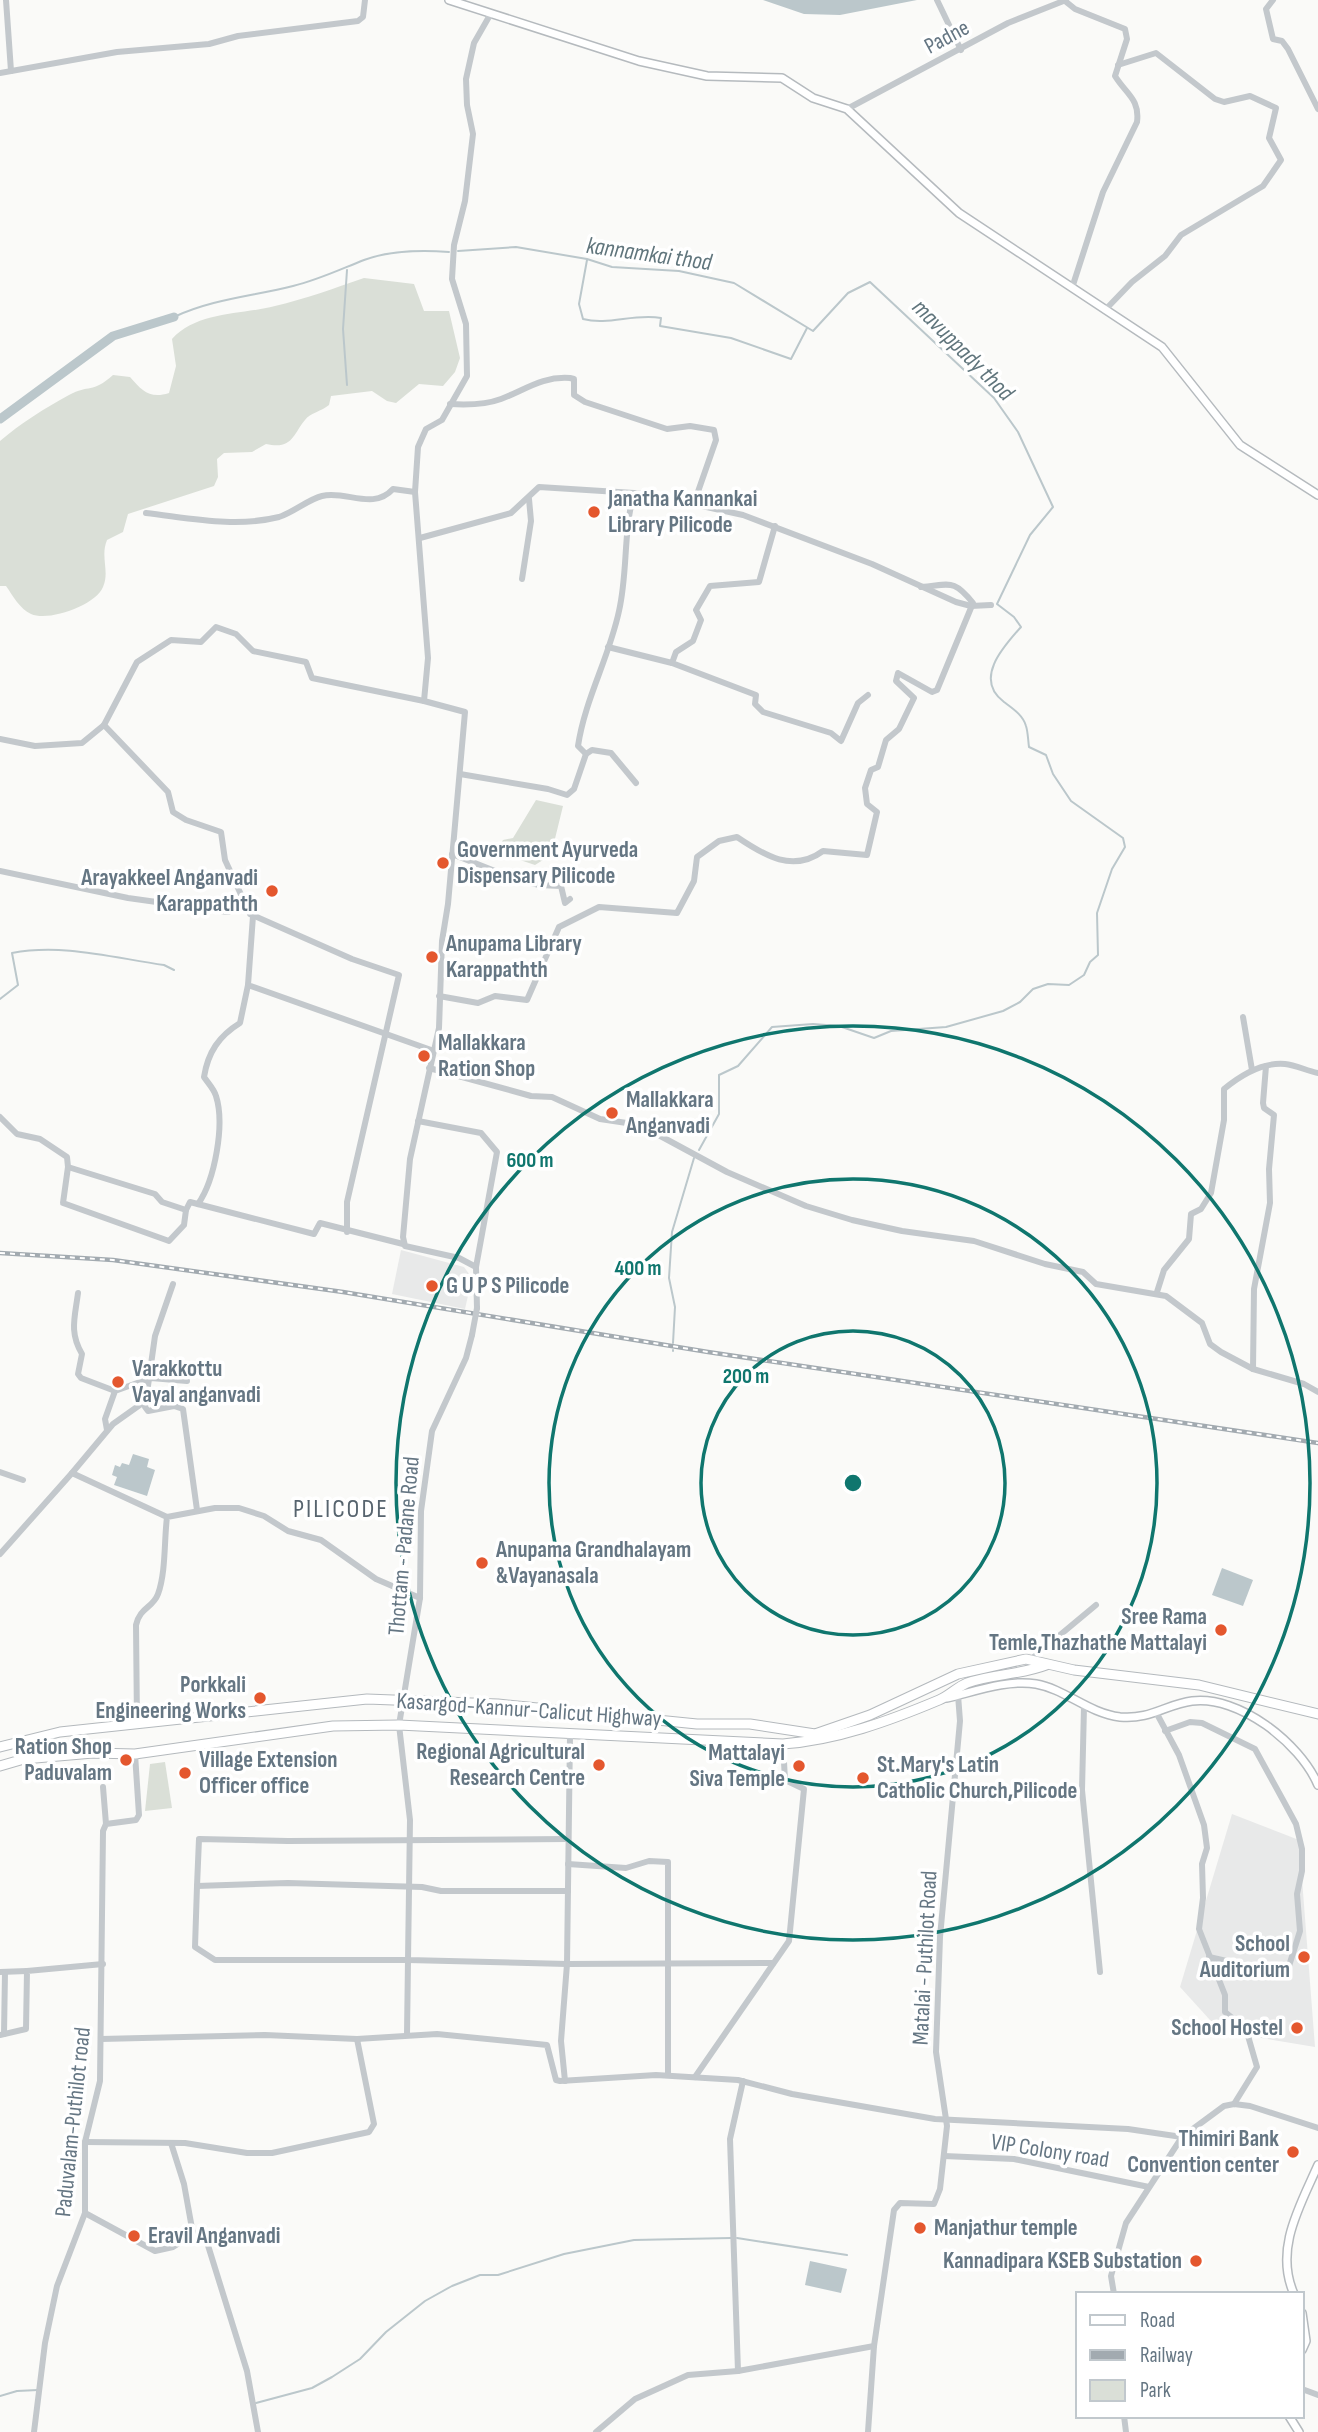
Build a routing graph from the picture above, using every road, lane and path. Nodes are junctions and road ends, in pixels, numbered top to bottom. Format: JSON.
{"nodes":[{"id":1,"x":6,"y":0,"type":"edge"},
{"id":2,"x":365,"y":0,"type":"edge"},
{"id":3,"x":449,"y":0,"type":"edge"},
{"id":4,"x":937,"y":0,"type":"edge"},
{"id":5,"x":1273,"y":0,"type":"edge"},
{"id":6,"x":1065,"y":1,"type":"edge"},
{"id":7,"x":490,"y":15,"type":"junction"},
{"id":8,"x":961,"y":50,"type":"junction"},
{"id":9,"x":1118,"y":65,"type":"junction"},
{"id":10,"x":11,"y":71,"type":"junction"},
{"id":11,"x":0,"y":74,"type":"edge"},
{"id":12,"x":847,"y":109,"type":"junction"},
{"id":13,"x":1318,"y":109,"type":"edge"},
{"id":14,"x":1072,"y":288,"type":"junction"},
{"id":15,"x":1105,"y":310,"type":"junction"},
{"id":16,"x":450,"y":404,"type":"junction"},
{"id":17,"x":415,"y":492,"type":"junction"},
{"id":18,"x":634,"y":493,"type":"junction"},
{"id":19,"x":1318,"y":495,"type":"edge"},
{"id":20,"x":529,"y":499,"type":"junction"},
{"id":21,"x":693,"y":506,"type":"junction"},
{"id":22,"x":146,"y":513,"type":"dead end"},
{"id":23,"x":775,"y":526,"type":"junction"},
{"id":24,"x":420,"y":538,"type":"junction"},
{"id":25,"x":522,"y":579,"type":"dead end"},
{"id":26,"x":921,"y":587,"type":"junction"},
{"id":27,"x":991,"y":605,"type":"dead end"},
{"id":28,"x":972,"y":606,"type":"junction"},
{"id":29,"x":608,"y":647,"type":"junction"},
{"id":30,"x":672,"y":663,"type":"junction"},
{"id":31,"x":868,"y":695,"type":"dead end"},
{"id":32,"x":425,"y":701,"type":"junction"},
{"id":33,"x":104,"y":725,"type":"junction"},
{"id":34,"x":0,"y":739,"type":"edge"},
{"id":35,"x":586,"y":754,"type":"junction"},
{"id":36,"x":460,"y":774,"type":"junction"},
{"id":37,"x":635,"y":783,"type":"dead end"},
{"id":38,"x":452,"y":854,"type":"junction"},
{"id":39,"x":0,"y":871,"type":"edge"},
{"id":40,"x":570,"y":900,"type":"dead end"},
{"id":41,"x":246,"y":906,"type":"junction"},
{"id":42,"x":253,"y":916,"type":"junction"},
{"id":43,"x":248,"y":985,"type":"junction"},
{"id":44,"x":439,"y":996,"type":"junction"},
{"id":45,"x":1243,"y":1017,"type":"dead end"},
{"id":46,"x":387,"y":1034,"type":"junction"},
{"id":47,"x":434,"y":1051,"type":"junction"},
{"id":48,"x":1266,"y":1066,"type":"junction"},
{"id":49,"x":429,"y":1068,"type":"junction"},
{"id":50,"x":1252,"y":1070,"type":"junction"},
{"id":51,"x":1318,"y":1073,"type":"edge"},
{"id":52,"x":0,"y":1117,"type":"edge"},
{"id":53,"x":418,"y":1121,"type":"junction"},
{"id":54,"x":68,"y":1167,"type":"junction"},
{"id":55,"x":198,"y":1205,"type":"junction"},
{"id":56,"x":186,"y":1210,"type":"junction"},
{"id":57,"x":346,"y":1232,"type":"junction"},
{"id":58,"x":403,"y":1244,"type":"junction"},
{"id":59,"x":476,"y":1267,"type":"junction"},
{"id":60,"x":173,"y":1284,"type":"dead end"},
{"id":61,"x":1157,"y":1292,"type":"junction"},
{"id":62,"x":78,"y":1293,"type":"dead end"},
{"id":63,"x":1253,"y":1369,"type":"junction"},
{"id":64,"x":151,"y":1378,"type":"junction"},
{"id":65,"x":187,"y":1381,"type":"dead end"},
{"id":66,"x":115,"y":1391,"type":"junction"},
{"id":67,"x":1318,"y":1392,"type":"edge"},
{"id":68,"x":144,"y":1402,"type":"junction"},
{"id":69,"x":107,"y":1430,"type":"junction"},
{"id":70,"x":0,"y":1472,"type":"edge"},
{"id":71,"x":72,"y":1473,"type":"junction"},
{"id":72,"x":23,"y":1480,"type":"dead end"},
{"id":73,"x":197,"y":1510,"type":"junction"},
{"id":74,"x":167,"y":1517,"type":"junction"},
{"id":75,"x":0,"y":1553,"type":"edge"},
{"id":76,"x":420,"y":1598,"type":"junction"},
{"id":77,"x":1096,"y":1605,"type":"dead end"},
{"id":78,"x":1030,"y":1661,"type":"junction"},
{"id":79,"x":1046,"y":1665,"type":"junction"},
{"id":80,"x":958,"y":1695,"type":"junction"},
{"id":81,"x":402,"y":1699,"type":"junction"},
{"id":82,"x":943,"y":1699,"type":"junction"},
{"id":83,"x":1084,"y":1707,"type":"junction"},
{"id":84,"x":1157,"y":1714,"type":"junction"},
{"id":85,"x":1318,"y":1714,"type":"edge"},
{"id":86,"x":137,"y":1724,"type":"junction"},
{"id":87,"x":399,"y":1725,"type":"junction"},
{"id":88,"x":1165,"y":1731,"type":"junction"},
{"id":89,"x":570,"y":1735,"type":"junction"},
{"id":90,"x":782,"y":1744,"type":"junction"},
{"id":91,"x":0,"y":1747,"type":"edge"},
{"id":92,"x":135,"y":1754,"type":"junction"},
{"id":93,"x":0,"y":1766,"type":"edge"},
{"id":94,"x":1318,"y":1785,"type":"edge"},
{"id":95,"x":103,"y":1787,"type":"dead end"},
{"id":96,"x":106,"y":1824,"type":"junction"},
{"id":97,"x":568,"y":1839,"type":"junction"},
{"id":98,"x":410,"y":1840,"type":"junction"},
{"id":99,"x":568,"y":1864,"type":"junction"},
{"id":100,"x":197,"y":1886,"type":"junction"},
{"id":101,"x":410,"y":1889,"type":"junction"},
{"id":102,"x":568,"y":1891,"type":"junction"},
{"id":103,"x":1209,"y":1957,"type":"junction"},
{"id":104,"x":408,"y":1960,"type":"junction"},
{"id":105,"x":773,"y":1963,"type":"junction"},
{"id":106,"x":103,"y":1964,"type":"junction"},
{"id":107,"x":566,"y":1964,"type":"junction"},
{"id":108,"x":668,"y":1964,"type":"junction"},
{"id":109,"x":27,"y":1971,"type":"junction"},
{"id":110,"x":2,"y":1972,"type":"edge"},
{"id":111,"x":1100,"y":1972,"type":"dead end"},
{"id":112,"x":2,"y":2035,"type":"edge"},
{"id":113,"x":407,"y":2035,"type":"junction"},
{"id":114,"x":101,"y":2039,"type":"junction"},
{"id":115,"x":357,"y":2039,"type":"junction"},
{"id":116,"x":668,"y":2075,"type":"junction"},
{"id":117,"x":695,"y":2077,"type":"junction"},
{"id":118,"x":565,"y":2081,"type":"junction"},
{"id":119,"x":743,"y":2081,"type":"junction"},
{"id":120,"x":1234,"y":2104,"type":"junction"},
{"id":121,"x":947,"y":2120,"type":"junction"},
{"id":122,"x":1318,"y":2128,"type":"edge"},
{"id":123,"x":1182,"y":2137,"type":"junction"},
{"id":124,"x":85,"y":2142,"type":"junction"},
{"id":125,"x":171,"y":2143,"type":"junction"},
{"id":126,"x":944,"y":2157,"type":"junction"},
{"id":127,"x":1318,"y":2165,"type":"edge"},
{"id":128,"x":1149,"y":2188,"type":"junction"},
{"id":129,"x":85,"y":2213,"type":"junction"},
{"id":130,"x":192,"y":2234,"type":"junction"},
{"id":131,"x":1114,"y":2292,"type":"edge"},
{"id":132,"x":1294,"y":2292,"type":"edge"},
{"id":133,"x":1304,"y":2327,"type":"edge"},
{"id":134,"x":874,"y":2346,"type":"junction"},
{"id":135,"x":1304,"y":2346,"type":"edge"},
{"id":136,"x":738,"y":2371,"type":"junction"},
{"id":137,"x":34,"y":2432,"type":"edge"},
{"id":138,"x":258,"y":2432,"type":"edge"},
{"id":139,"x":596,"y":2432,"type":"edge"},
{"id":140,"x":867,"y":2432,"type":"edge"}],
"edges":[{"from":1,"to":10,"type":"street"},
{"from":2,"to":10,"type":"street"},
{"from":3,"to":7,"type":"main road"},
{"from":4,"to":8,"type":"street"},
{"from":5,"to":13,"type":"street"},
{"from":6,"to":8,"type":"street","name":"Padne"},
{"from":6,"to":9,"type":"street"},
{"from":7,"to":12,"type":"main road"},
{"from":7,"to":16,"type":"street"},
{"from":8,"to":12,"type":"street","name":"Padne"},
{"from":9,"to":14,"type":"street"},
{"from":9,"to":15,"type":"street"},
{"from":10,"to":11,"type":"street"},
{"from":12,"to":14,"type":"main road"},
{"from":14,"to":15,"type":"main road"},
{"from":15,"to":19,"type":"main road"},
{"from":16,"to":17,"type":"street"},
{"from":16,"to":21,"type":"street"},
{"from":17,"to":22,"type":"street"},
{"from":17,"to":24,"type":"street"},
{"from":18,"to":20,"type":"street"},
{"from":18,"to":21,"type":"street"},
{"from":18,"to":29,"type":"street"},
{"from":20,"to":24,"type":"street"},
{"from":20,"to":25,"type":"street"},
{"from":21,"to":23,"type":"street"},
{"from":23,"to":26,"type":"street"},
{"from":23,"to":30,"type":"street"},
{"from":24,"to":32,"type":"street"},
{"from":26,"to":28,"type":"street"},
{"from":26,"to":28,"type":"street"},
{"from":27,"to":28,"type":"street"},
{"from":28,"to":44,"type":"street"},
{"from":29,"to":30,"type":"street"},
{"from":29,"to":35,"type":"street"},
{"from":30,"to":31,"type":"street"},
{"from":32,"to":33,"type":"street"},
{"from":32,"to":36,"type":"street"},
{"from":33,"to":34,"type":"street"},
{"from":33,"to":41,"type":"street"},
{"from":35,"to":36,"type":"street"},
{"from":35,"to":37,"type":"street"},
{"from":36,"to":38,"type":"street"},
{"from":38,"to":40,"type":"street"},
{"from":38,"to":44,"type":"street"},
{"from":39,"to":41,"type":"street"},
{"from":41,"to":42,"type":"street"},
{"from":42,"to":43,"type":"street"},
{"from":42,"to":46,"type":"street"},
{"from":43,"to":46,"type":"street"},
{"from":43,"to":55,"type":"street"},
{"from":44,"to":47,"type":"street"},
{"from":45,"to":50,"type":"street"},
{"from":46,"to":47,"type":"street"},
{"from":46,"to":57,"type":"street"},
{"from":47,"to":49,"type":"street"},
{"from":48,"to":50,"type":"street"},
{"from":48,"to":51,"type":"street"},
{"from":48,"to":63,"type":"street"},
{"from":49,"to":53,"type":"street"},
{"from":49,"to":61,"type":"street"},
{"from":50,"to":61,"type":"street"},
{"from":52,"to":54,"type":"street"},
{"from":53,"to":58,"type":"street"},
{"from":53,"to":59,"type":"street","name":"Thottam - Padane Road"},
{"from":54,"to":56,"type":"street"},
{"from":54,"to":56,"type":"street"},
{"from":55,"to":56,"type":"street"},
{"from":55,"to":57,"type":"street"},
{"from":57,"to":58,"type":"street"},
{"from":58,"to":59,"type":"street"},
{"from":59,"to":76,"type":"street","name":"Thottam - Padane Road","bridge":true},
{"from":60,"to":64,"type":"street"},
{"from":61,"to":63,"type":"street"},
{"from":62,"to":66,"type":"street"},
{"from":63,"to":67,"type":"street"},
{"from":64,"to":65,"type":"street"},
{"from":64,"to":66,"type":"street"},
{"from":64,"to":68,"type":"street"},
{"from":66,"to":69,"type":"street"},
{"from":68,"to":69,"type":"street"},
{"from":68,"to":73,"type":"street"},
{"from":69,"to":71,"type":"street"},
{"from":70,"to":72,"type":"street"},
{"from":71,"to":74,"type":"street"},
{"from":71,"to":75,"type":"street"},
{"from":73,"to":74,"type":"street"},
{"from":73,"to":76,"type":"street"},
{"from":74,"to":86,"type":"street"},
{"from":76,"to":81,"type":"street","name":"Thottam - Padane Road"},
{"from":77,"to":78,"type":"street"},
{"from":78,"to":79,"type":"highway","name":"Kasargod-Kannur-Calicut Highway"},
{"from":78,"to":81,"type":"highway","name":"Kasargod-Kannur-Calicut Highway"},
{"from":79,"to":82,"type":"highway","name":"Kasargod-Kannur-Calicut Highway"},
{"from":79,"to":85,"type":"highway","name":"Kasargod-Kannur-Calicut Highway"},
{"from":80,"to":82,"type":"main road","name":"Kasargod-Kannur-Calicut Highway"},
{"from":80,"to":83,"type":"main road","name":"Kasargod-Kannur-Calicut Highway"},
{"from":80,"to":121,"type":"street","name":"Matalai - Puthilot Road"},
{"from":81,"to":86,"type":"highway","name":"Kasargod-Kannur-Calicut Highway"},
{"from":81,"to":87,"type":"street","name":"Thottam - Padane Road"},
{"from":82,"to":90,"type":"highway","name":"Kasargod-Kannur-Calicut Highway"},
{"from":83,"to":84,"type":"main road","name":"Kasargod-Kannur-Calicut Highway"},
{"from":83,"to":111,"type":"street"},
{"from":84,"to":88,"type":"street"},
{"from":84,"to":94,"type":"main road","name":"Kasargod-Kannur-Calicut Highway"},
{"from":86,"to":91,"type":"highway","name":"Kasargod-Kannur-Calicut Highway"},
{"from":87,"to":89,"type":"highway","name":"Kasargod-Kannur-Calicut Highway"},
{"from":87,"to":92,"type":"highway","name":"Kasargod-Kannur-Calicut Highway"},
{"from":87,"to":98,"type":"street","name":"Thottam - Padane Road"},
{"from":88,"to":103,"type":"street"},
{"from":88,"to":103,"type":"street"},
{"from":89,"to":90,"type":"highway","name":"Kasargod-Kannur-Calicut Highway"},
{"from":89,"to":97,"type":"street"},
{"from":90,"to":105,"type":"street"},
{"from":92,"to":93,"type":"highway","name":"Kasargod-Kannur-Calicut Highway"},
{"from":92,"to":96,"type":"street"},
{"from":95,"to":96,"type":"street","name":"Paduvalam-Puthilot road"},
{"from":96,"to":106,"type":"street","name":"Paduvalam-Puthilot road"},
{"from":97,"to":98,"type":"street"},
{"from":97,"to":99,"type":"street"},
{"from":98,"to":100,"type":"street"},
{"from":98,"to":101,"type":"street","name":"Thottam - Padane Road"},
{"from":99,"to":102,"type":"street"},
{"from":99,"to":108,"type":"street"},
{"from":100,"to":101,"type":"street"},
{"from":100,"to":104,"type":"street"},
{"from":101,"to":102,"type":"street"},
{"from":101,"to":104,"type":"street","name":"Thottam - Padane Road"},
{"from":102,"to":107,"type":"street"},
{"from":103,"to":120,"type":"street"},
{"from":104,"to":107,"type":"street"},
{"from":104,"to":113,"type":"street","name":"Thottam - Padane Road"},
{"from":105,"to":108,"type":"street"},
{"from":105,"to":117,"type":"street"},
{"from":106,"to":109,"type":"street"},
{"from":106,"to":114,"type":"street","name":"Paduvalam-Puthilot road"},
{"from":107,"to":108,"type":"street"},
{"from":107,"to":118,"type":"street"},
{"from":108,"to":116,"type":"street"},
{"from":109,"to":110,"type":"street"},
{"from":109,"to":112,"type":"street"},
{"from":110,"to":112,"type":"street"},
{"from":113,"to":115,"type":"street"},
{"from":113,"to":118,"type":"street"},
{"from":114,"to":115,"type":"street"},
{"from":114,"to":124,"type":"street","name":"Paduvalam-Puthilot road"},
{"from":115,"to":125,"type":"street"},
{"from":116,"to":117,"type":"street"},
{"from":116,"to":118,"type":"street"},
{"from":117,"to":119,"type":"street"},
{"from":119,"to":121,"type":"street"},
{"from":119,"to":136,"type":"street"},
{"from":120,"to":122,"type":"street"},
{"from":120,"to":123,"type":"street"},
{"from":121,"to":123,"type":"street"},
{"from":121,"to":126,"type":"street","name":"Matalai - Puthilot Road"},
{"from":123,"to":128,"type":"street"},
{"from":124,"to":125,"type":"street"},
{"from":124,"to":129,"type":"street","name":"Paduvalam-Puthilot road"},
{"from":125,"to":130,"type":"street"},
{"from":126,"to":128,"type":"street","name":"VIP Colony road"},
{"from":126,"to":134,"type":"street","name":"Matalai - Puthilot Road"},
{"from":127,"to":132,"type":"main road"},
{"from":128,"to":131,"type":"street"},
{"from":129,"to":130,"type":"street"},
{"from":129,"to":137,"type":"street","name":"Paduvalam-Puthilot road"},
{"from":130,"to":138,"type":"street"},
{"from":133,"to":135,"type":"main road"},
{"from":134,"to":136,"type":"street"},
{"from":134,"to":140,"type":"street"},
{"from":136,"to":139,"type":"street"}]}
